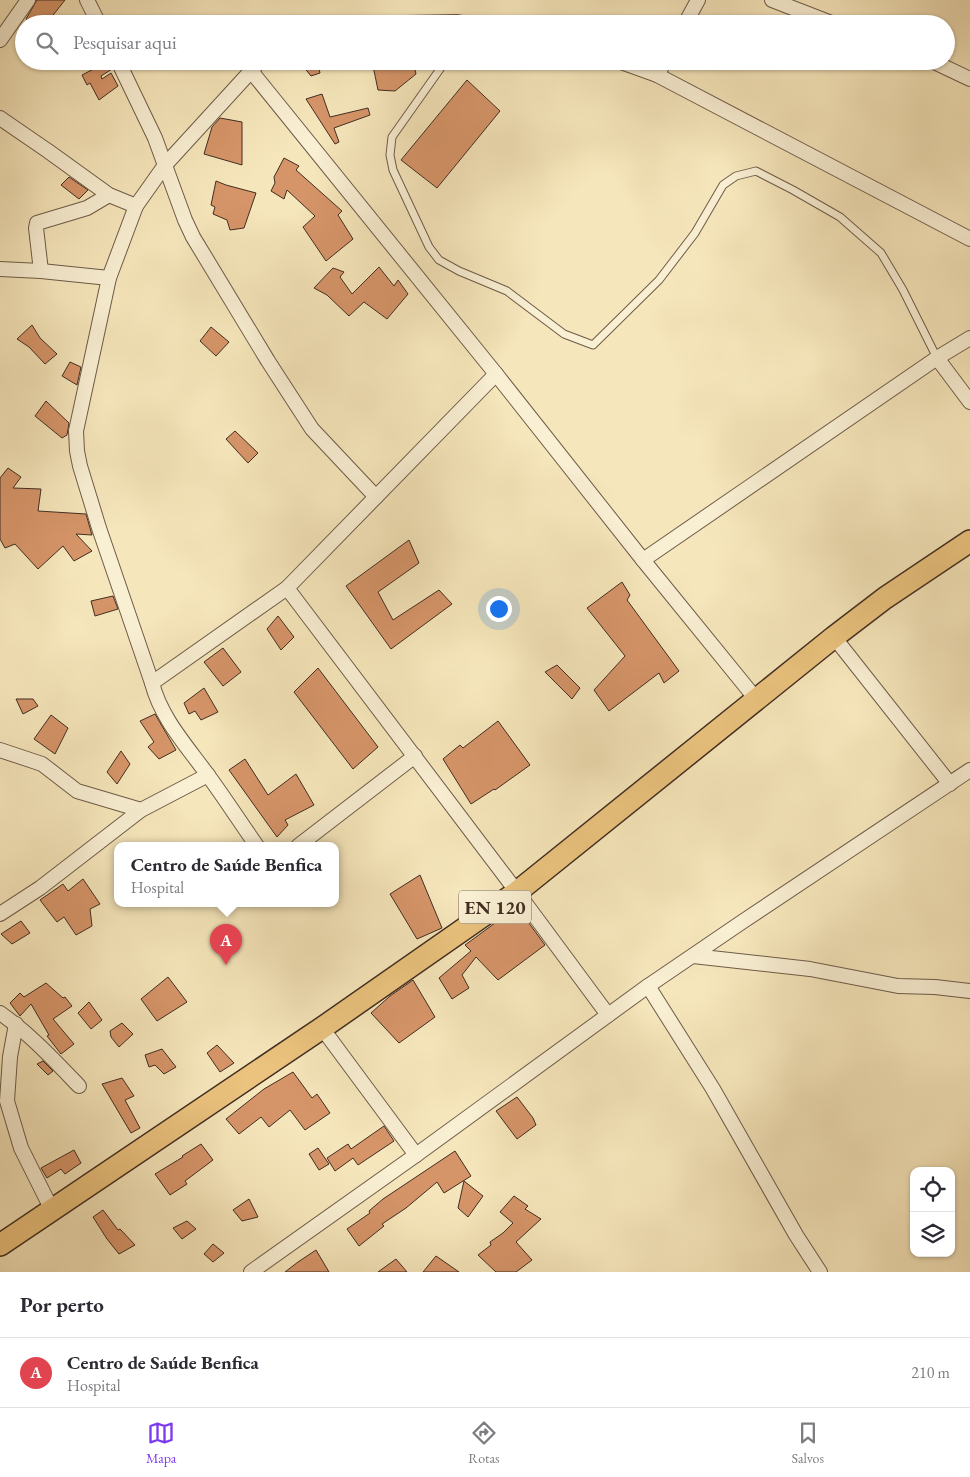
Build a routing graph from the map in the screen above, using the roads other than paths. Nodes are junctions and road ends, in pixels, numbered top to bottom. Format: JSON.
{"nodes":[{"id":1,"x":28,"y":0,"type":"edge"},
{"id":2,"x":87,"y":0,"type":"edge"},
{"id":3,"x":698,"y":0,"type":"edge"},
{"id":4,"x":772,"y":0,"type":"edge"},
{"id":5,"x":18,"y":15,"type":"edge"},
{"id":6,"x":94,"y":15,"type":"edge"},
{"id":7,"x":690,"y":15,"type":"edge"},
{"id":8,"x":811,"y":15,"type":"edge"},
{"id":9,"x":15,"y":19,"type":"edge"},
{"id":10,"x":0,"y":40,"type":"edge"},
{"id":11,"x":122,"y":70,"type":"edge"},
{"id":12,"x":251,"y":70,"type":"edge"},
{"id":13,"x":258,"y":70,"type":"edge"},
{"id":14,"x":440,"y":70,"type":"edge"},
{"id":15,"x":643,"y":70,"type":"edge"},
{"id":16,"x":660,"y":70,"type":"edge"},
{"id":17,"x":951,"y":70,"type":"edge"},
{"id":18,"x":657,"y":75,"type":"junction"},
{"id":19,"x":970,"y":79,"type":"edge"},
{"id":20,"x":0,"y":118,"type":"edge"},
{"id":21,"x":165,"y":165,"type":"junction"},
{"id":22,"x":109,"y":195,"type":"junction"},
{"id":23,"x":136,"y":206,"type":"junction"},
{"id":24,"x":970,"y":239,"type":"edge"},
{"id":25,"x":0,"y":269,"type":"edge"},
{"id":26,"x":42,"y":271,"type":"junction"},
{"id":27,"x":109,"y":278,"type":"junction"},
{"id":28,"x":970,"y":338,"type":"edge"},
{"id":29,"x":937,"y":358,"type":"junction"},
{"id":30,"x":496,"y":374,"type":"junction"},
{"id":31,"x":970,"y":402,"type":"edge"},
{"id":32,"x":376,"y":497,"type":"junction"},
{"id":33,"x":970,"y":541,"type":"edge"},
{"id":34,"x":643,"y":560,"type":"junction"},
{"id":35,"x":287,"y":588,"type":"junction"},
{"id":36,"x":834,"y":637,"type":"junction"},
{"id":37,"x":152,"y":683,"type":"junction"},
{"id":38,"x":756,"y":699,"type":"junction"},
{"id":39,"x":0,"y":750,"type":"edge"},
{"id":40,"x":415,"y":756,"type":"junction"},
{"id":41,"x":970,"y":770,"type":"edge"},
{"id":42,"x":208,"y":775,"type":"junction"},
{"id":43,"x":950,"y":784,"type":"junction"},
{"id":44,"x":141,"y":810,"type":"junction"},
{"id":45,"x":254,"y":842,"type":"edge"},
{"id":46,"x":303,"y":842,"type":"edge"},
{"id":47,"x":517,"y":892,"type":"junction"},
{"id":48,"x":0,"y":914,"type":"edge"},
{"id":49,"x":693,"y":956,"type":"junction"},
{"id":50,"x":648,"y":986,"type":"junction"},
{"id":51,"x":970,"y":991,"type":"edge"},
{"id":52,"x":0,"y":1013,"type":"edge"},
{"id":53,"x":608,"y":1015,"type":"junction"},
{"id":54,"x":16,"y":1024,"type":"junction"},
{"id":55,"x":322,"y":1028,"type":"junction"},
{"id":56,"x":79,"y":1086,"type":"dead end"},
{"id":57,"x":416,"y":1155,"type":"junction"},
{"id":58,"x":52,"y":1210,"type":"junction"},
{"id":59,"x":0,"y":1245,"type":"edge"},
{"id":60,"x":251,"y":1272,"type":"edge"},
{"id":61,"x":820,"y":1272,"type":"edge"}],
"edges":[{"from":1,"to":5,"type":"street"},
{"from":2,"to":6,"type":"street"},
{"from":3,"to":7,"type":"street"},
{"from":4,"to":8,"type":"street"},
{"from":9,"to":10,"type":"street"},
{"from":11,"to":21,"type":"street"},
{"from":12,"to":21,"type":"street"},
{"from":13,"to":30,"type":"street"},
{"from":14,"to":29,"type":"lane"},
{"from":15,"to":18,"type":"street"},
{"from":16,"to":18,"type":"street"},
{"from":17,"to":19,"type":"street"},
{"from":18,"to":24,"type":"street"},
{"from":20,"to":22,"type":"street"},
{"from":21,"to":23,"type":"street"},
{"from":21,"to":32,"type":"street"},
{"from":22,"to":23,"type":"street"},
{"from":22,"to":26,"type":"street"},
{"from":23,"to":27,"type":"street"},
{"from":25,"to":26,"type":"street"},
{"from":26,"to":27,"type":"street"},
{"from":27,"to":37,"type":"street"},
{"from":28,"to":29,"type":"street"},
{"from":29,"to":31,"type":"street"},
{"from":29,"to":34,"type":"street"},
{"from":30,"to":32,"type":"street"},
{"from":30,"to":34,"type":"street"},
{"from":32,"to":35,"type":"street"},
{"from":33,"to":36,"type":"main road","number":"EN 120"},
{"from":34,"to":38,"type":"street"},
{"from":35,"to":37,"type":"street"},
{"from":35,"to":40,"type":"street"},
{"from":36,"to":38,"type":"main road","number":"EN 120"},
{"from":36,"to":43,"type":"street"},
{"from":37,"to":42,"type":"street"},
{"from":38,"to":47,"type":"main road","number":"EN 120"},
{"from":39,"to":44,"type":"street"},
{"from":40,"to":46,"type":"street"},
{"from":40,"to":47,"type":"street"},
{"from":41,"to":43,"type":"street"},
{"from":42,"to":44,"type":"street"},
{"from":42,"to":45,"type":"street"},
{"from":43,"to":49,"type":"street"},
{"from":44,"to":48,"type":"street"},
{"from":47,"to":53,"type":"street"},
{"from":47,"to":55,"type":"main road","number":"EN 120"},
{"from":49,"to":50,"type":"street"},
{"from":49,"to":51,"type":"street"},
{"from":50,"to":53,"type":"street"},
{"from":50,"to":61,"type":"street"},
{"from":52,"to":54,"type":"street"},
{"from":53,"to":57,"type":"street"},
{"from":54,"to":56,"type":"street"},
{"from":54,"to":58,"type":"street"},
{"from":55,"to":57,"type":"street"},
{"from":55,"to":58,"type":"main road","number":"EN 120"},
{"from":57,"to":60,"type":"street"},
{"from":58,"to":59,"type":"main road","number":"EN 120"}]}
